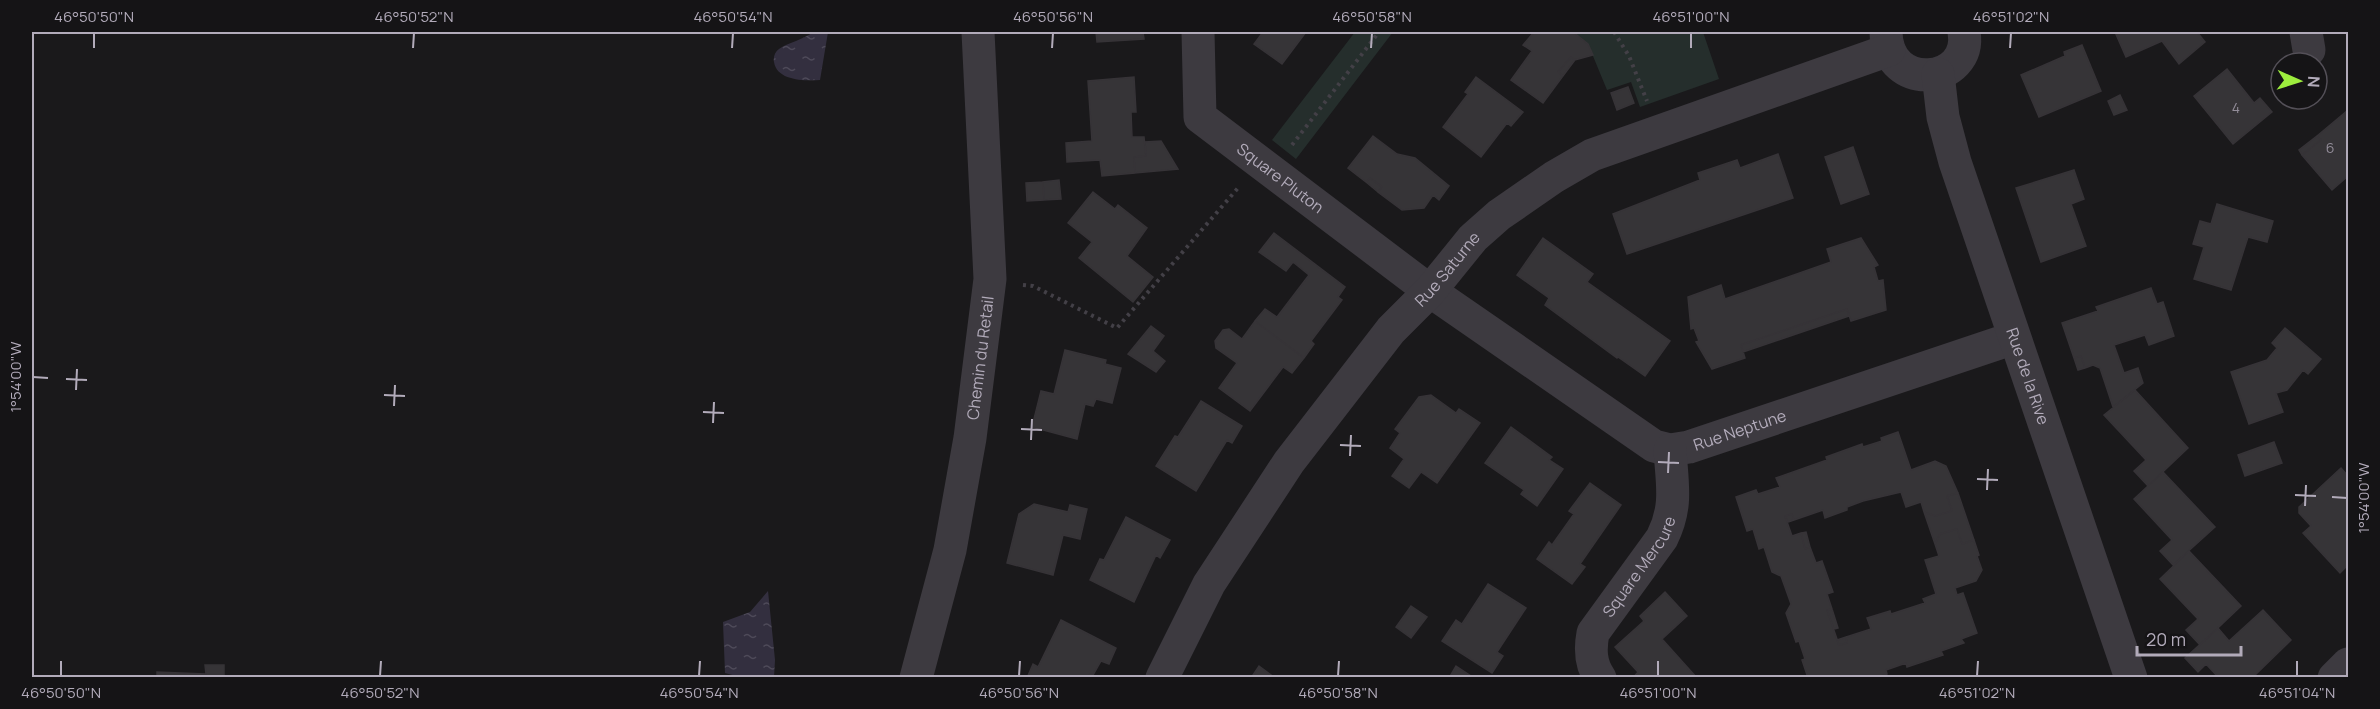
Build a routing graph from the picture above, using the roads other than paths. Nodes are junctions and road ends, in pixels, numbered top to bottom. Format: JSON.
{"nodes":[{"id":1,"x":978,"y":32,"type":"edge"},
{"id":2,"x":1198,"y":32,"type":"edge"},
{"id":3,"x":1964,"y":32,"type":"edge"},
{"id":4,"x":1888,"y":41,"type":"edge"},
{"id":5,"x":1938,"y":74,"type":"junction"},
{"id":6,"x":1430,"y":291,"type":"junction"},
{"id":7,"x":2014,"y":338,"type":"junction"},
{"id":8,"x":1670,"y":450,"type":"junction"},
{"id":9,"x":2349,"y":664,"type":"edge"},
{"id":10,"x":916,"y":678,"type":"edge"},
{"id":11,"x":1162,"y":678,"type":"edge"},
{"id":12,"x":1600,"y":678,"type":"edge"},
{"id":13,"x":2132,"y":678,"type":"edge"},
{"id":14,"x":2334,"y":678,"type":"edge"}],
"edges":[{"from":1,"to":10,"type":"street","name":"Chemin du Retail"},
{"from":2,"to":6,"type":"street","name":"Square Pluton"},
{"from":3,"to":5,"type":"street"},
{"from":4,"to":5,"type":"street"},
{"from":4,"to":6,"type":"street","name":"Rue Saturne"},
{"from":5,"to":7,"type":"street","name":"Rue de la Rive"},
{"from":6,"to":8,"type":"street","name":"Rue Neptune"},
{"from":6,"to":11,"type":"street","name":"Rue Saturne"},
{"from":7,"to":8,"type":"street","name":"Rue Neptune"},
{"from":7,"to":13,"type":"street","name":"Rue de la Rive"},
{"from":8,"to":12,"type":"street","name":"Square Mercure"},
{"from":9,"to":14,"type":"street"}]}
